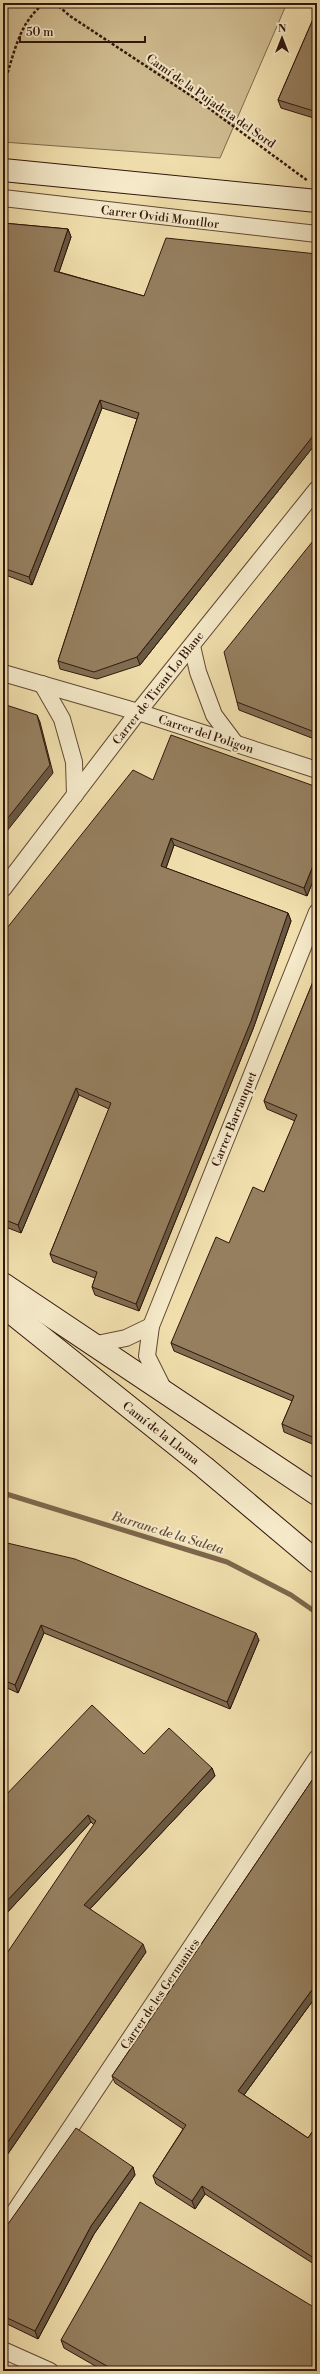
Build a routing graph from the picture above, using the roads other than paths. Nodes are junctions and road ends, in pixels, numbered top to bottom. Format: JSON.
{"nodes":[{"id":1,"x":3,"y":170,"type":"edge"},
{"id":2,"x":314,"y":192,"type":"edge"},
{"id":3,"x":3,"y":198,"type":"edge"},
{"id":4,"x":317,"y":234,"type":"edge"},
{"id":5,"x":317,"y":489,"type":"edge"},
{"id":6,"x":192,"y":646,"type":"junction"},
{"id":7,"x":3,"y":673,"type":"edge"},
{"id":8,"x":42,"y":684,"type":"junction"},
{"id":9,"x":138,"y":712,"type":"junction"},
{"id":10,"x":235,"y":743,"type":"junction"},
{"id":11,"x":317,"y":770,"type":"edge"},
{"id":12,"x":75,"y":795,"type":"junction"},
{"id":13,"x":3,"y":889,"type":"edge"},
{"id":14,"x":317,"y":912,"type":"edge"},
{"id":15,"x":3,"y":1284,"type":"edge"},
{"id":16,"x":3,"y":1306,"type":"edge"},
{"id":17,"x":151,"y":1326,"type":"junction"},
{"id":18,"x":92,"y":1345,"type":"junction"},
{"id":19,"x":167,"y":1396,"type":"junction"},
{"id":20,"x":317,"y":1494,"type":"edge"},
{"id":21,"x":317,"y":1562,"type":"edge"},
{"id":22,"x":317,"y":1758,"type":"edge"},
{"id":23,"x":3,"y":2229,"type":"edge"},
{"id":24,"x":3,"y":2350,"type":"edge"},
{"id":25,"x":50,"y":2371,"type":"edge"}],
"edges":[{"from":1,"to":2,"type":"street"},
{"from":3,"to":4,"type":"street","name":"Carrer Ovidi Montllor"},
{"from":5,"to":6,"type":"street","name":"Carrer de Tirant Lo Blanc"},
{"from":6,"to":9,"type":"street","name":"Carrer de Tirant Lo Blanc"},
{"from":6,"to":10,"type":"street"},
{"from":7,"to":8,"type":"street","name":"Carrer del Poligon"},
{"from":8,"to":9,"type":"street","name":"Carrer del Poligon"},
{"from":8,"to":12,"type":"street"},
{"from":9,"to":10,"type":"street","name":"Carrer del Poligon"},
{"from":9,"to":12,"type":"street","name":"Carrer de Tirant Lo Blanc"},
{"from":10,"to":11,"type":"street","name":"Carrer del Poligon"},
{"from":12,"to":13,"type":"street","name":"Carrer de Tirant Lo Blanc"},
{"from":14,"to":17,"type":"street","name":"Carrer Barranquet"},
{"from":15,"to":18,"type":"street"},
{"from":16,"to":21,"type":"street","name":"Camí de la Lloma"},
{"from":17,"to":18,"type":"street"},
{"from":17,"to":19,"type":"street","name":"Carrer Barranquet"},
{"from":18,"to":19,"type":"street"},
{"from":19,"to":20,"type":"street"},
{"from":22,"to":23,"type":"street","name":"Carrer de les Germanies"},
{"from":24,"to":25,"type":"street"}]}
